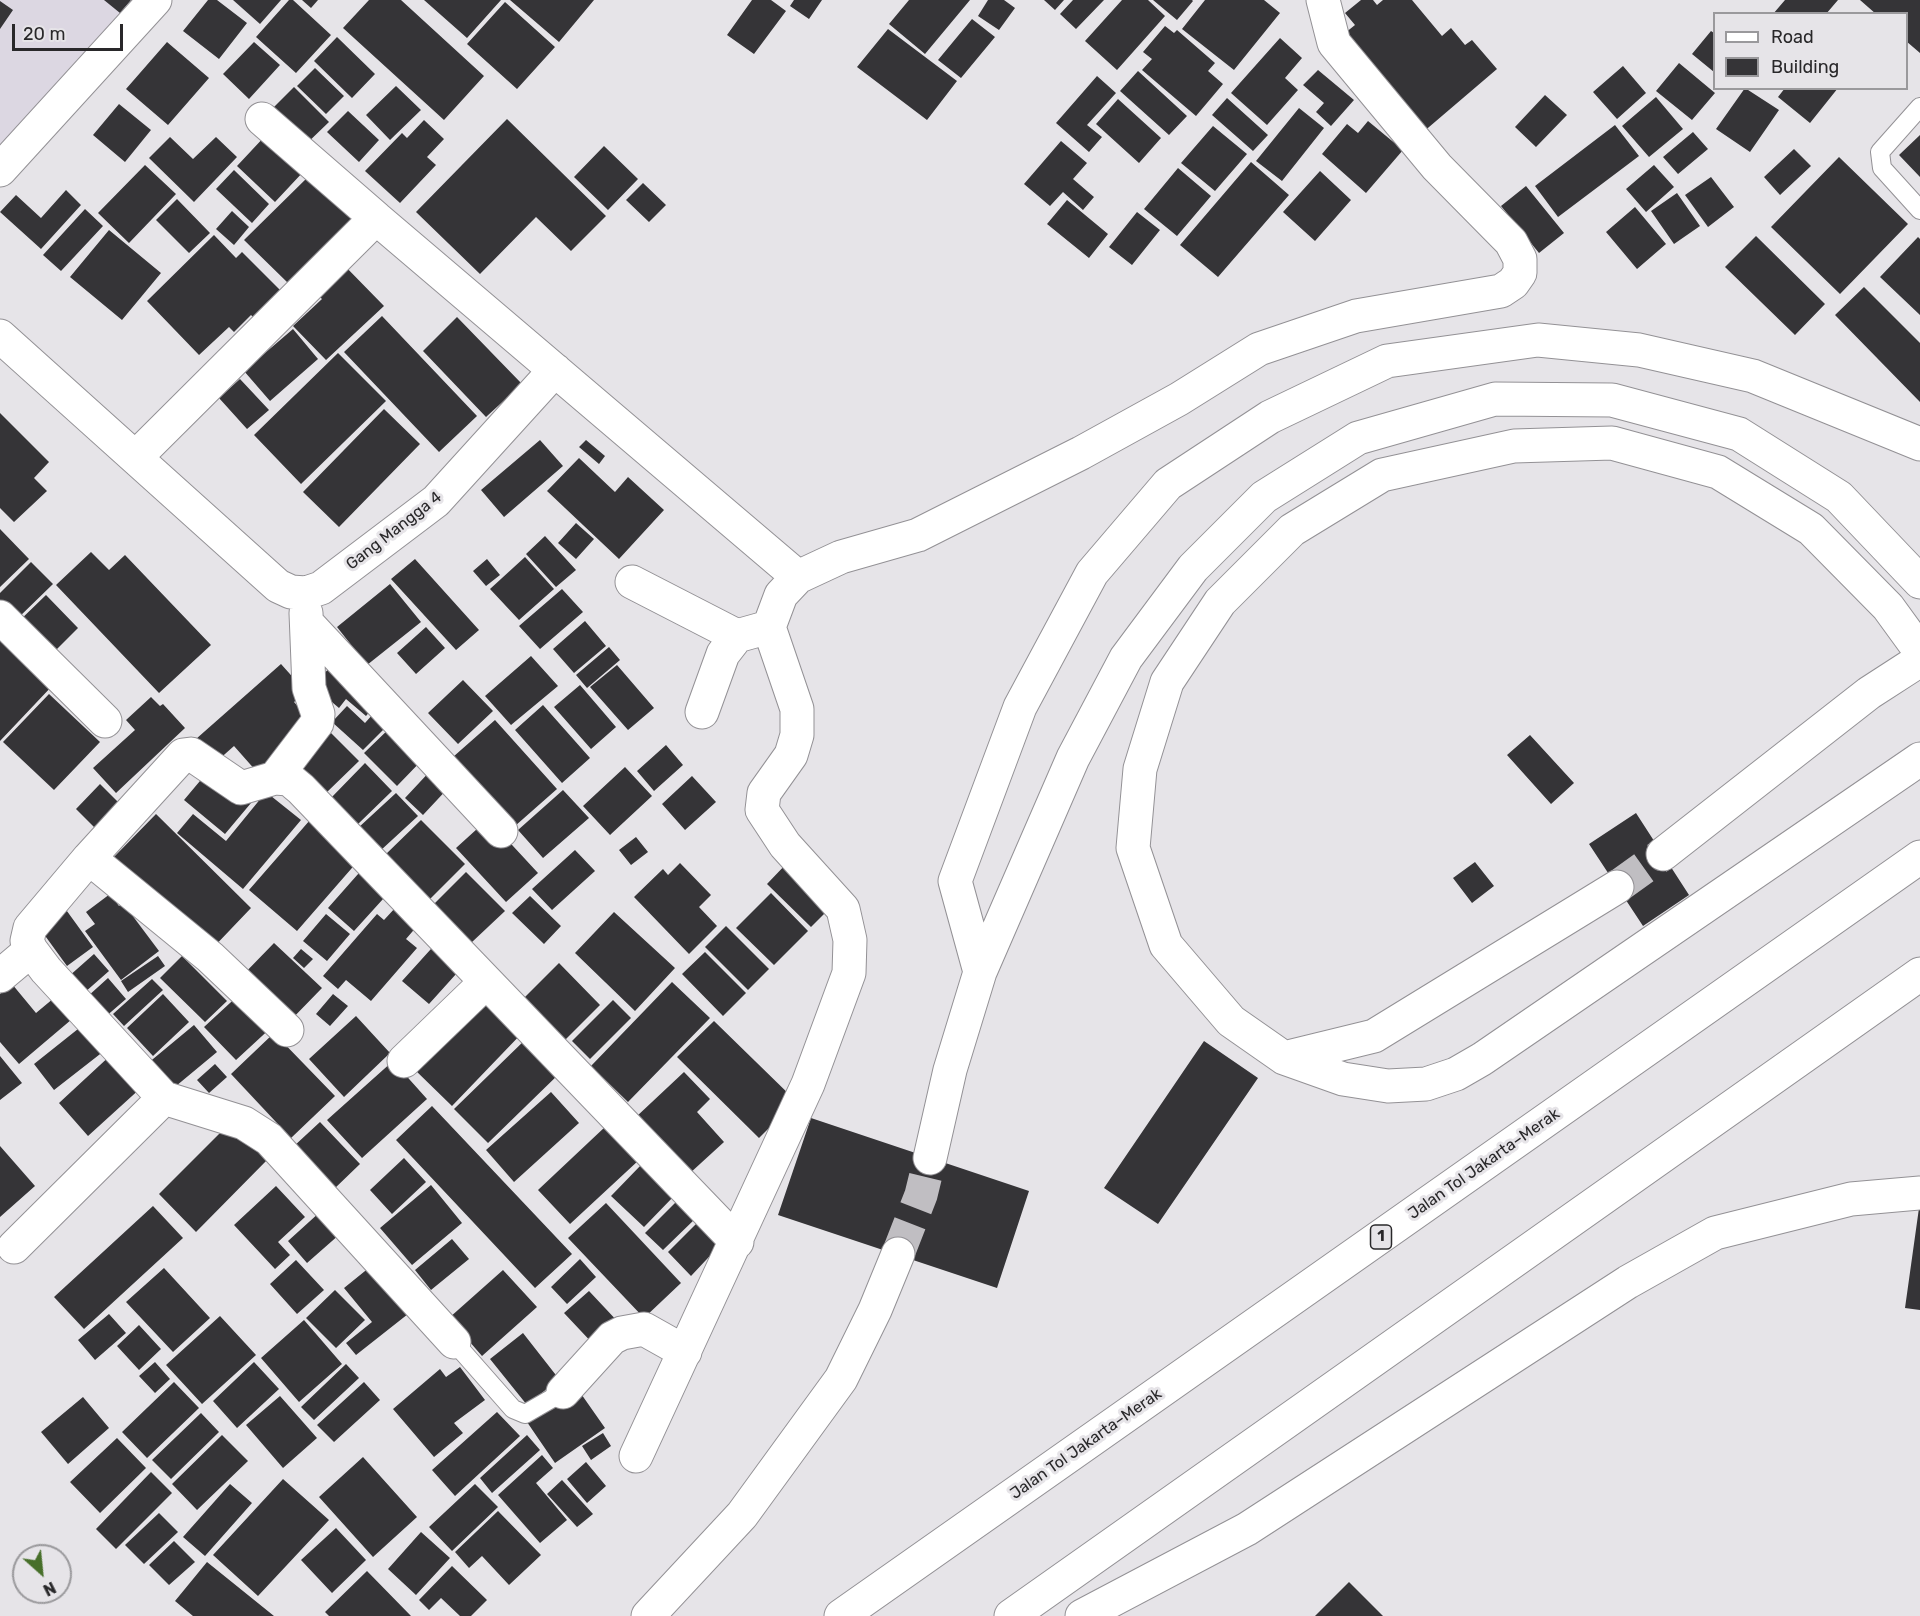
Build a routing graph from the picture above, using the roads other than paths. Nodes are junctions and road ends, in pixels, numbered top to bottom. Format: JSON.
{"nodes":[{"id":1,"x":155,"y":0,"type":"edge"},
{"id":2,"x":1323,"y":0,"type":"edge"},
{"id":3,"x":1920,"y":107,"type":"edge"},
{"id":4,"x":262,"y":119,"type":"dead end"},
{"id":5,"x":0,"y":170,"type":"edge"},
{"id":6,"x":1920,"y":210,"type":"edge"},
{"id":7,"x":376,"y":218,"type":"junction"},
{"id":8,"x":0,"y":336,"type":"edge"},
{"id":9,"x":555,"y":370,"type":"junction"},
{"id":10,"x":1920,"y":444,"type":"edge"},
{"id":11,"x":137,"y":456,"type":"junction"},
{"id":12,"x":798,"y":577,"type":"junction"},
{"id":13,"x":632,"y":582,"type":"dead end"},
{"id":14,"x":1920,"y":582,"type":"edge"},
{"id":15,"x":306,"y":608,"type":"junction"},
{"id":16,"x":0,"y":617,"type":"edge"},
{"id":17,"x":769,"y":627,"type":"junction"},
{"id":18,"x":737,"y":636,"type":"junction"},
{"id":19,"x":1920,"y":651,"type":"edge"},
{"id":20,"x":1920,"y":660,"type":"edge"},
{"id":21,"x":702,"y":712,"type":"dead end"},
{"id":22,"x":105,"y":721,"type":"dead end"},
{"id":23,"x":1920,"y":759,"type":"edge"},
{"id":24,"x":274,"y":778,"type":"junction"},
{"id":25,"x":501,"y":831,"type":"dead end"},
{"id":26,"x":1663,"y":854,"type":"tunnel mouth"},
{"id":27,"x":1920,"y":857,"type":"edge"},
{"id":28,"x":89,"y":858,"type":"junction"},
{"id":29,"x":1617,"y":887,"type":"tunnel mouth"},
{"id":30,"x":31,"y":950,"type":"junction"},
{"id":31,"x":980,"y":972,"type":"junction"},
{"id":32,"x":1920,"y":974,"type":"edge"},
{"id":33,"x":0,"y":976,"type":"edge"},
{"id":34,"x":486,"y":982,"type":"junction"},
{"id":35,"x":287,"y":1030,"type":"dead end"},
{"id":36,"x":1284,"y":1058,"type":"junction"},
{"id":37,"x":404,"y":1061,"type":"dead end"},
{"id":38,"x":164,"y":1098,"type":"junction"},
{"id":39,"x":930,"y":1158,"type":"tunnel mouth"},
{"id":40,"x":1920,"y":1193,"type":"edge"},
{"id":41,"x":737,"y":1242,"type":"junction"},
{"id":42,"x":14,"y":1246,"type":"dead end"},
{"id":43,"x":898,"y":1254,"type":"tunnel mouth"},
{"id":44,"x":454,"y":1342,"type":"joint"},
{"id":45,"x":685,"y":1352,"type":"junction"},
{"id":46,"x":563,"y":1392,"type":"joint"},
{"id":47,"x":636,"y":1456,"type":"dead end"},
{"id":48,"x":648,"y":1616,"type":"edge"},
{"id":49,"x":841,"y":1616,"type":"edge"},
{"id":50,"x":1011,"y":1616,"type":"edge"},
{"id":51,"x":1082,"y":1616,"type":"edge"}],
"edges":[{"from":1,"to":5,"type":"main road"},
{"from":2,"to":12,"type":"main road"},
{"from":3,"to":6,"type":"lane"},
{"from":4,"to":7,"type":"main road"},
{"from":7,"to":9,"type":"main road"},
{"from":7,"to":11,"type":"main road"},
{"from":8,"to":11,"type":"main road"},
{"from":9,"to":12,"type":"main road"},
{"from":9,"to":15,"type":"main road","name":"Gang Mangga 4"},
{"from":10,"to":31,"type":"main road"},
{"from":11,"to":15,"type":"main road"},
{"from":12,"to":17,"type":"main road"},
{"from":13,"to":18,"type":"main road"},
{"from":14,"to":31,"type":"main road"},
{"from":15,"to":24,"type":"main road"},
{"from":15,"to":25,"type":"main road"},
{"from":16,"to":22,"type":"main road"},
{"from":17,"to":18,"type":"main road"},
{"from":17,"to":41,"type":"main road"},
{"from":18,"to":21,"type":"main road"},
{"from":19,"to":36,"type":"main road"},
{"from":20,"to":26,"type":"main road"},
{"from":23,"to":36,"type":"main road"},
{"from":24,"to":28,"type":"main road"},
{"from":24,"to":34,"type":"main road"},
{"from":27,"to":49,"type":"main road","name":"Jalan Tol Jakarta–Merak","number":"1"},
{"from":28,"to":30,"type":"main road"},
{"from":28,"to":35,"type":"main road"},
{"from":29,"to":36,"type":"main road"},
{"from":30,"to":33,"type":"main road"},
{"from":30,"to":38,"type":"main road"},
{"from":31,"to":39,"type":"main road"},
{"from":32,"to":50,"type":"main road"},
{"from":34,"to":37,"type":"main road"},
{"from":34,"to":41,"type":"main road"},
{"from":38,"to":42,"type":"main road"},
{"from":38,"to":44,"type":"main road"},
{"from":40,"to":51,"type":"main road"},
{"from":41,"to":45,"type":"main road"},
{"from":43,"to":48,"type":"main road"},
{"from":44,"to":46,"type":"lane"},
{"from":45,"to":46,"type":"main road"},
{"from":45,"to":47,"type":"main road"}]}
